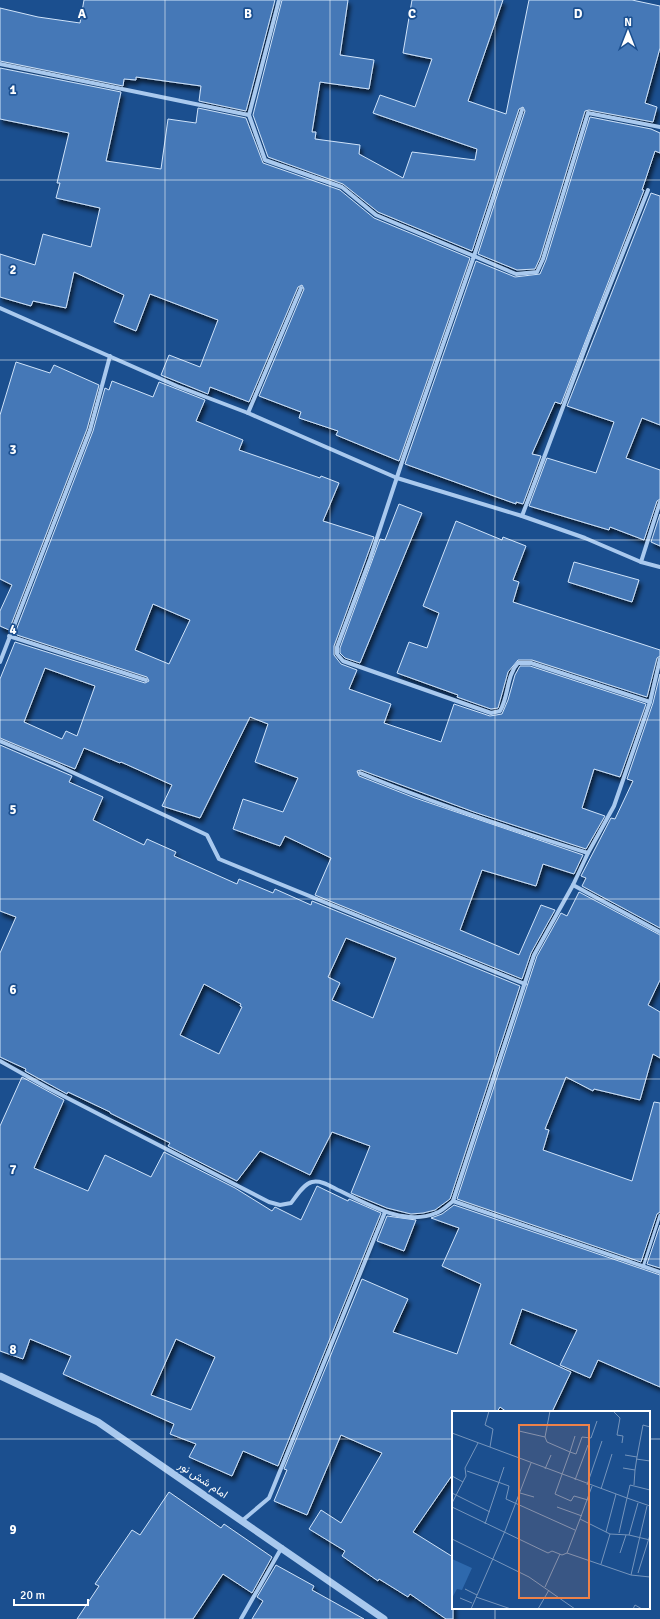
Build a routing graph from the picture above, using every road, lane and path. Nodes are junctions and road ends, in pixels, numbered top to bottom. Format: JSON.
{"nodes":[{"id":1,"x":279,"y":0,"type":"edge"},
{"id":2,"x":0,"y":64,"type":"edge"},
{"id":3,"x":522,"y":110,"type":"dead end"},
{"id":4,"x":249,"y":115,"type":"junction"},
{"id":5,"x":660,"y":127,"type":"edge"},
{"id":6,"x":648,"y":190,"type":"dead end"},
{"id":7,"x":474,"y":256,"type":"junction"},
{"id":8,"x":301,"y":288,"type":"dead end"},
{"id":9,"x":0,"y":308,"type":"edge"},
{"id":10,"x":110,"y":356,"type":"junction"},
{"id":11,"x":248,"y":413,"type":"junction"},
{"id":12,"x":397,"y":478,"type":"junction"},
{"id":13,"x":660,"y":502,"type":"edge"},
{"id":14,"x":522,"y":516,"type":"junction"},
{"id":15,"x":641,"y":562,"type":"junction"},
{"id":16,"x":660,"y":567,"type":"edge"},
{"id":17,"x":9,"y":636,"type":"junction"},
{"id":18,"x":660,"y":659,"type":"edge"},
{"id":19,"x":0,"y":662,"type":"edge"},
{"id":20,"x":146,"y":680,"type":"dead end"},
{"id":21,"x":650,"y":702,"type":"junction"},
{"id":22,"x":0,"y":741,"type":"edge"},
{"id":23,"x":360,"y":773,"type":"dead end"},
{"id":24,"x":588,"y":853,"type":"junction"},
{"id":25,"x":573,"y":885,"type":"junction"},
{"id":26,"x":660,"y":932,"type":"edge"},
{"id":27,"x":525,"y":984,"type":"junction"},
{"id":28,"x":0,"y":1061,"type":"edge"},
{"id":29,"x":453,"y":1201,"type":"junction"},
{"id":30,"x":385,"y":1212,"type":"junction"},
{"id":31,"x":660,"y":1215,"type":"edge"},
{"id":32,"x":643,"y":1267,"type":"junction"},
{"id":33,"x":660,"y":1272,"type":"edge"},
{"id":34,"x":0,"y":1376,"type":"edge"},
{"id":35,"x":243,"y":1520,"type":"junction"},
{"id":36,"x":282,"y":1547,"type":"junction"},
{"id":37,"x":241,"y":1619,"type":"edge"},
{"id":38,"x":384,"y":1619,"type":"edge"}],
"edges":[{"from":1,"to":4,"type":"street"},
{"from":2,"to":4,"type":"street"},
{"from":3,"to":7,"type":"street"},
{"from":4,"to":7,"type":"street"},
{"from":5,"to":7,"type":"street"},
{"from":6,"to":14,"type":"street"},
{"from":7,"to":12,"type":"street"},
{"from":8,"to":11,"type":"street"},
{"from":9,"to":10,"type":"street"},
{"from":10,"to":11,"type":"street"},
{"from":10,"to":17,"type":"street"},
{"from":11,"to":12,"type":"street"},
{"from":12,"to":14,"type":"street"},
{"from":12,"to":21,"type":"street"},
{"from":13,"to":15,"type":"street"},
{"from":14,"to":15,"type":"street"},
{"from":15,"to":16,"type":"street"},
{"from":17,"to":19,"type":"street"},
{"from":17,"to":20,"type":"street"},
{"from":18,"to":21,"type":"street"},
{"from":21,"to":24,"type":"street"},
{"from":22,"to":27,"type":"street"},
{"from":23,"to":24,"type":"street"},
{"from":24,"to":25,"type":"street"},
{"from":25,"to":26,"type":"street"},
{"from":25,"to":27,"type":"street"},
{"from":27,"to":29,"type":"street"},
{"from":28,"to":30,"type":"street"},
{"from":29,"to":30,"type":"street"},
{"from":29,"to":32,"type":"street"},
{"from":30,"to":35,"type":"street"},
{"from":31,"to":32,"type":"lane"},
{"from":32,"to":33,"type":"street"},
{"from":34,"to":35,"type":"street","name":"امام شش نور"},
{"from":35,"to":36,"type":"street","name":"امام شش نور"},
{"from":36,"to":37,"type":"street"},
{"from":36,"to":38,"type":"street","name":"امام شش نور"}]}
